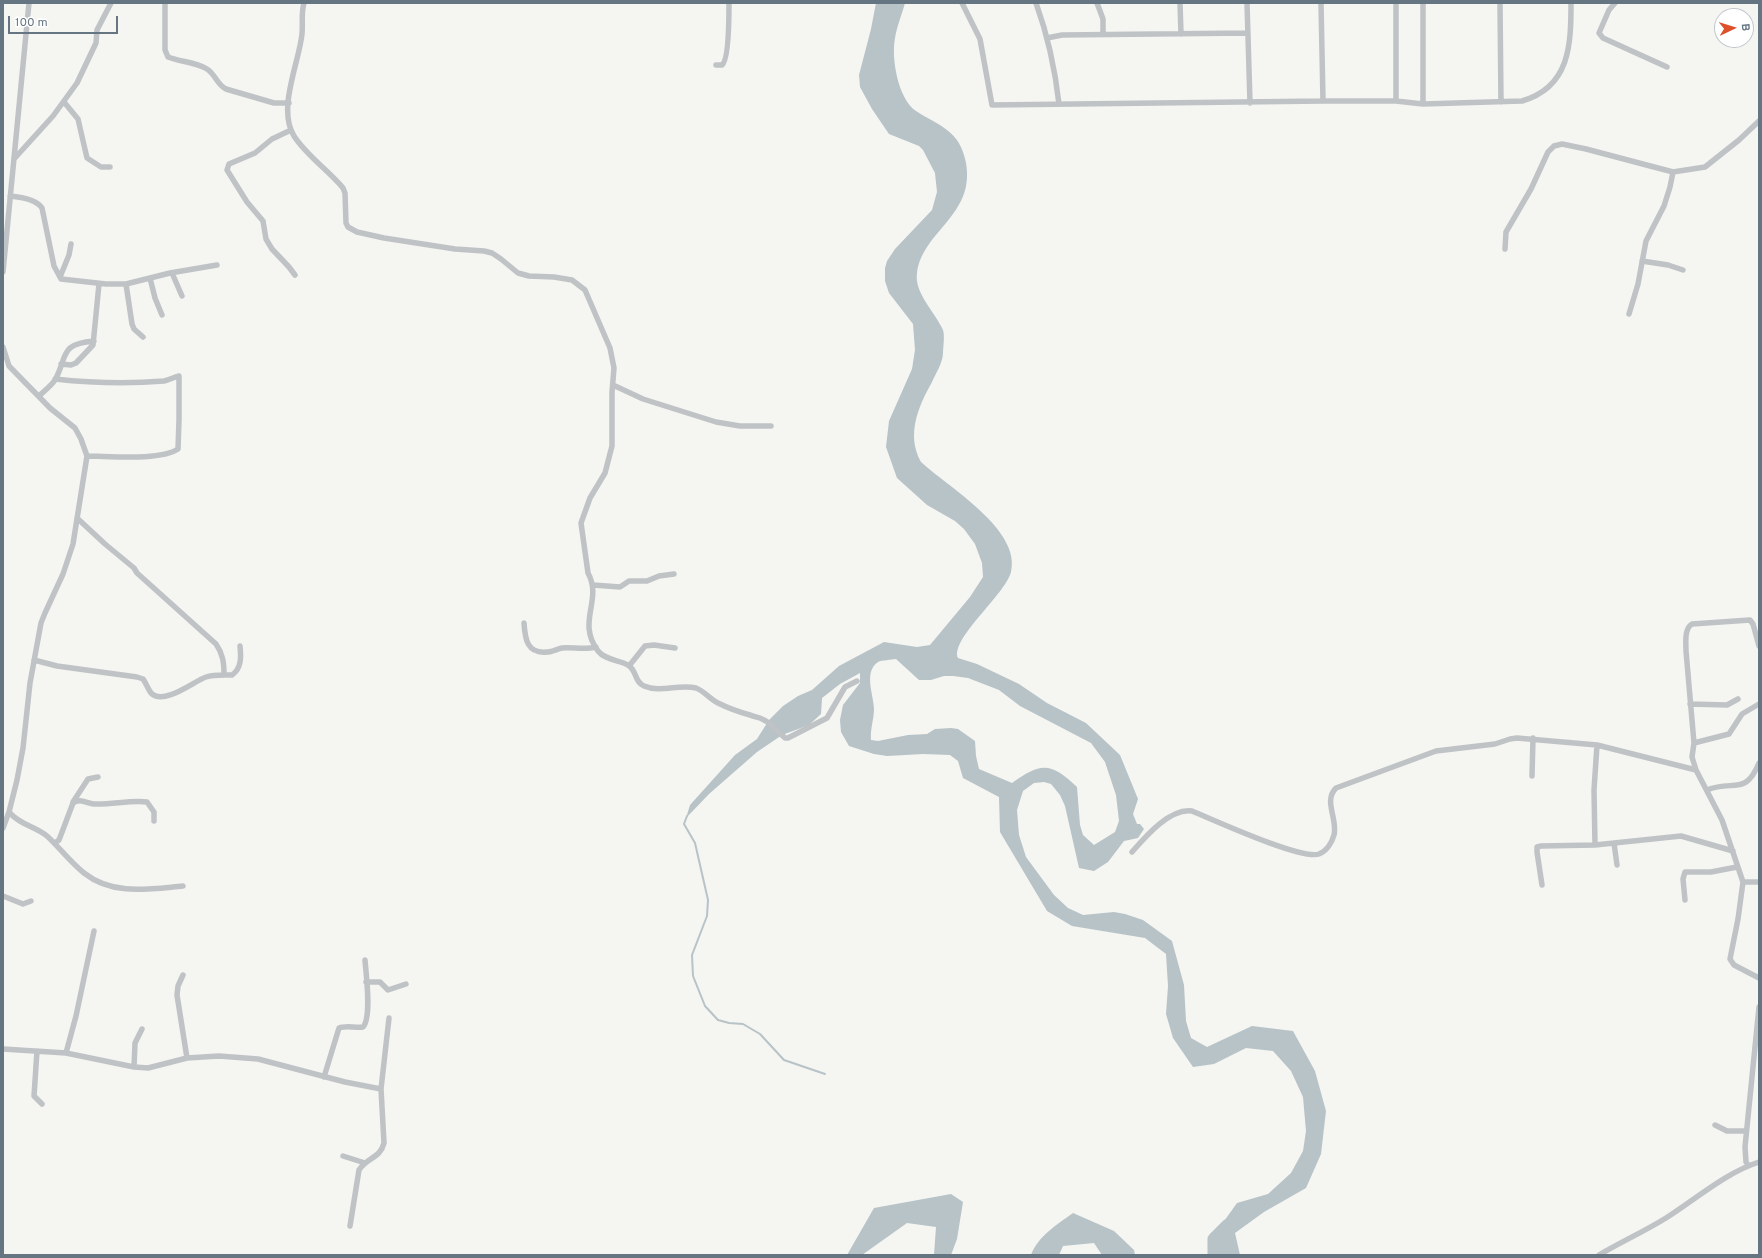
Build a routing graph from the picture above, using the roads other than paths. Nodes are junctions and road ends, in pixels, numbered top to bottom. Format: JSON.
{"nodes":[{"id":1,"x":29,"y":3,"type":"edge"},
{"id":2,"x":111,"y":3,"type":"edge"},
{"id":3,"x":165,"y":3,"type":"edge"},
{"id":4,"x":304,"y":3,"type":"edge"},
{"id":5,"x":729,"y":3,"type":"edge"},
{"id":6,"x":962,"y":3,"type":"edge"},
{"id":7,"x":1036,"y":3,"type":"edge"},
{"id":8,"x":1097,"y":3,"type":"edge"},
{"id":9,"x":1180,"y":3,"type":"edge"},
{"id":10,"x":1247,"y":3,"type":"edge"},
{"id":11,"x":1320,"y":3,"type":"edge"},
{"id":12,"x":1396,"y":3,"type":"edge"},
{"id":13,"x":1423,"y":3,"type":"edge"},
{"id":14,"x":1500,"y":3,"type":"edge"},
{"id":15,"x":1571,"y":3,"type":"edge"},
{"id":16,"x":1615,"y":3,"type":"edge"},
{"id":17,"x":1248,"y":33,"type":"junction"},
{"id":18,"x":1103,"y":34,"type":"junction"},
{"id":19,"x":1181,"y":34,"type":"junction"},
{"id":20,"x":1048,"y":38,"type":"junction"},
{"id":21,"x":716,"y":64,"type":"dead end"},
{"id":22,"x":1667,"y":67,"type":"dead end"},
{"id":23,"x":1323,"y":101,"type":"junction"},
{"id":24,"x":1396,"y":101,"type":"junction"},
{"id":25,"x":64,"y":102,"type":"junction"},
{"id":26,"x":1501,"y":102,"type":"junction"},
{"id":27,"x":1250,"y":103,"type":"junction"},
{"id":28,"x":289,"y":104,"type":"junction"},
{"id":29,"x":1059,"y":104,"type":"junction"},
{"id":30,"x":1423,"y":104,"type":"junction"},
{"id":31,"x":1759,"y":121,"type":"edge"},
{"id":32,"x":291,"y":130,"type":"junction"},
{"id":33,"x":14,"y":159,"type":"junction"},
{"id":34,"x":110,"y":167,"type":"dead end"},
{"id":35,"x":1673,"y":172,"type":"junction"},
{"id":36,"x":10,"y":196,"type":"junction"},
{"id":37,"x":71,"y":244,"type":"dead end"},
{"id":38,"x":1505,"y":249,"type":"dead end"},
{"id":39,"x":1642,"y":261,"type":"junction"},
{"id":40,"x":217,"y":265,"type":"dead end"},
{"id":41,"x":1683,"y":270,"type":"dead end"},
{"id":42,"x":3,"y":272,"type":"edge"},
{"id":43,"x":172,"y":272,"type":"junction"},
{"id":44,"x":295,"y":275,"type":"dead end"},
{"id":45,"x":60,"y":277,"type":"junction"},
{"id":46,"x":150,"y":278,"type":"junction"},
{"id":47,"x":99,"y":284,"type":"junction"},
{"id":48,"x":126,"y":284,"type":"junction"},
{"id":49,"x":182,"y":296,"type":"dead end"},
{"id":50,"x":1629,"y":314,"type":"dead end"},
{"id":51,"x":162,"y":315,"type":"dead end"},
{"id":52,"x":143,"y":337,"type":"dead end"},
{"id":53,"x":94,"y":341,"type":"junction"},
{"id":54,"x":3,"y":347,"type":"edge"},
{"id":55,"x":61,"y":364,"type":"junction"},
{"id":56,"x":55,"y":379,"type":"junction"},
{"id":57,"x":613,"y":385,"type":"junction"},
{"id":58,"x":39,"y":396,"type":"junction"},
{"id":59,"x":771,"y":426,"type":"dead end"},
{"id":60,"x":87,"y":456,"type":"junction"},
{"id":61,"x":77,"y":518,"type":"junction"},
{"id":62,"x":674,"y":574,"type":"dead end"},
{"id":63,"x":593,"y":585,"type":"junction"},
{"id":64,"x":524,"y":624,"type":"dead end"},
{"id":65,"x":240,"y":646,"type":"dead end"},
{"id":66,"x":1759,"y":646,"type":"edge"},
{"id":67,"x":596,"y":647,"type":"junction"},
{"id":68,"x":675,"y":648,"type":"dead end"},
{"id":69,"x":34,"y":660,"type":"junction"},
{"id":70,"x":629,"y":666,"type":"junction"},
{"id":71,"x":224,"y":674,"type":"junction"},
{"id":72,"x":857,"y":681,"type":"dead end"},
{"id":73,"x":1738,"y":698,"type":"dead end"},
{"id":74,"x":1690,"y":704,"type":"junction"},
{"id":75,"x":1759,"y":704,"type":"edge"},
{"id":76,"x":1533,"y":738,"type":"junction"},
{"id":77,"x":1694,"y":743,"type":"junction"},
{"id":78,"x":1597,"y":745,"type":"junction"},
{"id":79,"x":1759,"y":763,"type":"edge"},
{"id":80,"x":1696,"y":770,"type":"junction"},
{"id":81,"x":1532,"y":776,"type":"dead end"},
{"id":82,"x":98,"y":777,"type":"dead end"},
{"id":83,"x":1707,"y":790,"type":"junction"},
{"id":84,"x":73,"y":803,"type":"junction"},
{"id":85,"x":9,"y":812,"type":"junction"},
{"id":86,"x":154,"y":820,"type":"dead end"},
{"id":87,"x":3,"y":826,"type":"edge"},
{"id":88,"x":55,"y":843,"type":"junction"},
{"id":89,"x":1614,"y":843,"type":"junction"},
{"id":90,"x":1595,"y":845,"type":"junction"},
{"id":91,"x":1733,"y":851,"type":"junction"},
{"id":92,"x":1132,"y":852,"type":"dead end"},
{"id":93,"x":1616,"y":865,"type":"dead end"},
{"id":94,"x":1737,"y":867,"type":"junction"},
{"id":95,"x":1743,"y":882,"type":"junction"},
{"id":96,"x":1759,"y":882,"type":"edge"},
{"id":97,"x":1542,"y":885,"type":"dead end"},
{"id":98,"x":184,"y":886,"type":"dead end"},
{"id":99,"x":3,"y":896,"type":"edge"},
{"id":100,"x":1685,"y":900,"type":"dead end"},
{"id":101,"x":31,"y":901,"type":"dead end"},
{"id":102,"x":94,"y":931,"type":"dead end"},
{"id":103,"x":365,"y":960,"type":"dead end"},
{"id":104,"x":183,"y":975,"type":"dead end"},
{"id":105,"x":1759,"y":978,"type":"edge"},
{"id":106,"x":366,"y":982,"type":"junction"},
{"id":107,"x":406,"y":984,"type":"dead end"},
{"id":108,"x":1759,"y":1007,"type":"edge"},
{"id":109,"x":390,"y":1018,"type":"dead end"},
{"id":110,"x":142,"y":1029,"type":"dead end"},
{"id":111,"x":1758,"y":1032,"type":"edge"},
{"id":112,"x":3,"y":1049,"type":"edge"},
{"id":113,"x":38,"y":1051,"type":"junction"},
{"id":114,"x":66,"y":1053,"type":"junction"},
{"id":115,"x":187,"y":1058,"type":"junction"},
{"id":116,"x":134,"y":1067,"type":"junction"},
{"id":117,"x":324,"y":1077,"type":"junction"},
{"id":118,"x":381,"y":1089,"type":"junction"},
{"id":119,"x":42,"y":1104,"type":"dead end"},
{"id":120,"x":1715,"y":1126,"type":"dead end"},
{"id":121,"x":1746,"y":1131,"type":"junction"},
{"id":122,"x":343,"y":1156,"type":"dead end"},
{"id":123,"x":1759,"y":1162,"type":"edge"},
{"id":124,"x":365,"y":1163,"type":"junction"},
{"id":125,"x":1748,"y":1165,"type":"junction"},
{"id":126,"x":350,"y":1226,"type":"dead end"},
{"id":127,"x":1599,"y":1255,"type":"edge"}],
"edges":[{"from":1,"to":33,"type":"street"},
{"from":2,"to":25,"type":"street"},
{"from":3,"to":28,"type":"street"},
{"from":4,"to":28,"type":"street"},
{"from":5,"to":21,"type":"street"},
{"from":6,"to":29,"type":"street"},
{"from":7,"to":20,"type":"street"},
{"from":8,"to":18,"type":"street"},
{"from":9,"to":19,"type":"street"},
{"from":10,"to":17,"type":"street"},
{"from":11,"to":23,"type":"street"},
{"from":12,"to":24,"type":"street"},
{"from":13,"to":30,"type":"street"},
{"from":14,"to":26,"type":"street"},
{"from":15,"to":26,"type":"street"},
{"from":16,"to":22,"type":"street"},
{"from":17,"to":19,"type":"street"},
{"from":17,"to":27,"type":"street"},
{"from":18,"to":19,"type":"street"},
{"from":18,"to":20,"type":"street"},
{"from":20,"to":29,"type":"street"},
{"from":23,"to":24,"type":"street"},
{"from":23,"to":27,"type":"street"},
{"from":24,"to":30,"type":"street"},
{"from":25,"to":33,"type":"street"},
{"from":25,"to":34,"type":"street"},
{"from":26,"to":30,"type":"street"},
{"from":27,"to":29,"type":"street"},
{"from":28,"to":32,"type":"street"},
{"from":31,"to":35,"type":"street"},
{"from":32,"to":44,"type":"street"},
{"from":32,"to":57,"type":"street"},
{"from":33,"to":36,"type":"street"},
{"from":35,"to":38,"type":"street"},
{"from":35,"to":39,"type":"street"},
{"from":36,"to":42,"type":"street"},
{"from":36,"to":45,"type":"street"},
{"from":37,"to":45,"type":"street"},
{"from":39,"to":41,"type":"street"},
{"from":39,"to":50,"type":"street"},
{"from":40,"to":43,"type":"street"},
{"from":43,"to":46,"type":"street"},
{"from":43,"to":49,"type":"street"},
{"from":45,"to":47,"type":"street"},
{"from":46,"to":48,"type":"street"},
{"from":46,"to":51,"type":"street"},
{"from":47,"to":48,"type":"street"},
{"from":47,"to":53,"type":"street"},
{"from":48,"to":52,"type":"street"},
{"from":53,"to":55,"type":"street"},
{"from":53,"to":55,"type":"street"},
{"from":54,"to":58,"type":"street"},
{"from":55,"to":56,"type":"street"},
{"from":56,"to":58,"type":"street"},
{"from":56,"to":60,"type":"street"},
{"from":57,"to":59,"type":"street"},
{"from":57,"to":63,"type":"street"},
{"from":58,"to":60,"type":"street"},
{"from":60,"to":61,"type":"street"},
{"from":61,"to":69,"type":"street"},
{"from":61,"to":71,"type":"street"},
{"from":62,"to":63,"type":"street"},
{"from":63,"to":67,"type":"street"},
{"from":64,"to":67,"type":"street"},
{"from":65,"to":71,"type":"street"},
{"from":66,"to":74,"type":"street"},
{"from":67,"to":70,"type":"street"},
{"from":68,"to":70,"type":"street"},
{"from":69,"to":71,"type":"street"},
{"from":69,"to":85,"type":"street"},
{"from":70,"to":72,"type":"street"},
{"from":73,"to":74,"type":"street"},
{"from":74,"to":77,"type":"street"},
{"from":75,"to":77,"type":"street"},
{"from":76,"to":78,"type":"street"},
{"from":76,"to":81,"type":"street"},
{"from":76,"to":92,"type":"street"},
{"from":77,"to":80,"type":"street"},
{"from":78,"to":80,"type":"street"},
{"from":78,"to":90,"type":"street"},
{"from":79,"to":83,"type":"street"},
{"from":80,"to":83,"type":"street"},
{"from":82,"to":84,"type":"street"},
{"from":83,"to":91,"type":"street"},
{"from":84,"to":86,"type":"street"},
{"from":84,"to":88,"type":"street"},
{"from":85,"to":87,"type":"street"},
{"from":85,"to":88,"type":"street"},
{"from":88,"to":98,"type":"street"},
{"from":89,"to":90,"type":"street"},
{"from":89,"to":91,"type":"street"},
{"from":89,"to":93,"type":"street"},
{"from":90,"to":97,"type":"street"},
{"from":91,"to":94,"type":"street"},
{"from":94,"to":95,"type":"street"},
{"from":94,"to":100,"type":"street"},
{"from":95,"to":96,"type":"street"},
{"from":95,"to":105,"type":"street"},
{"from":99,"to":101,"type":"street"},
{"from":102,"to":114,"type":"street"},
{"from":103,"to":106,"type":"street"},
{"from":104,"to":115,"type":"street"},
{"from":106,"to":107,"type":"street"},
{"from":106,"to":117,"type":"street"},
{"from":108,"to":111,"type":"street"},
{"from":109,"to":118,"type":"street"},
{"from":110,"to":116,"type":"street"},
{"from":111,"to":121,"type":"street"},
{"from":112,"to":113,"type":"street"},
{"from":113,"to":114,"type":"street"},
{"from":113,"to":119,"type":"street"},
{"from":114,"to":116,"type":"street"},
{"from":115,"to":116,"type":"street"},
{"from":115,"to":117,"type":"street"},
{"from":117,"to":118,"type":"street"},
{"from":118,"to":124,"type":"street"},
{"from":120,"to":121,"type":"street"},
{"from":121,"to":125,"type":"street"},
{"from":122,"to":124,"type":"street"},
{"from":123,"to":125,"type":"street"},
{"from":124,"to":126,"type":"street"},
{"from":125,"to":127,"type":"street"}]}
